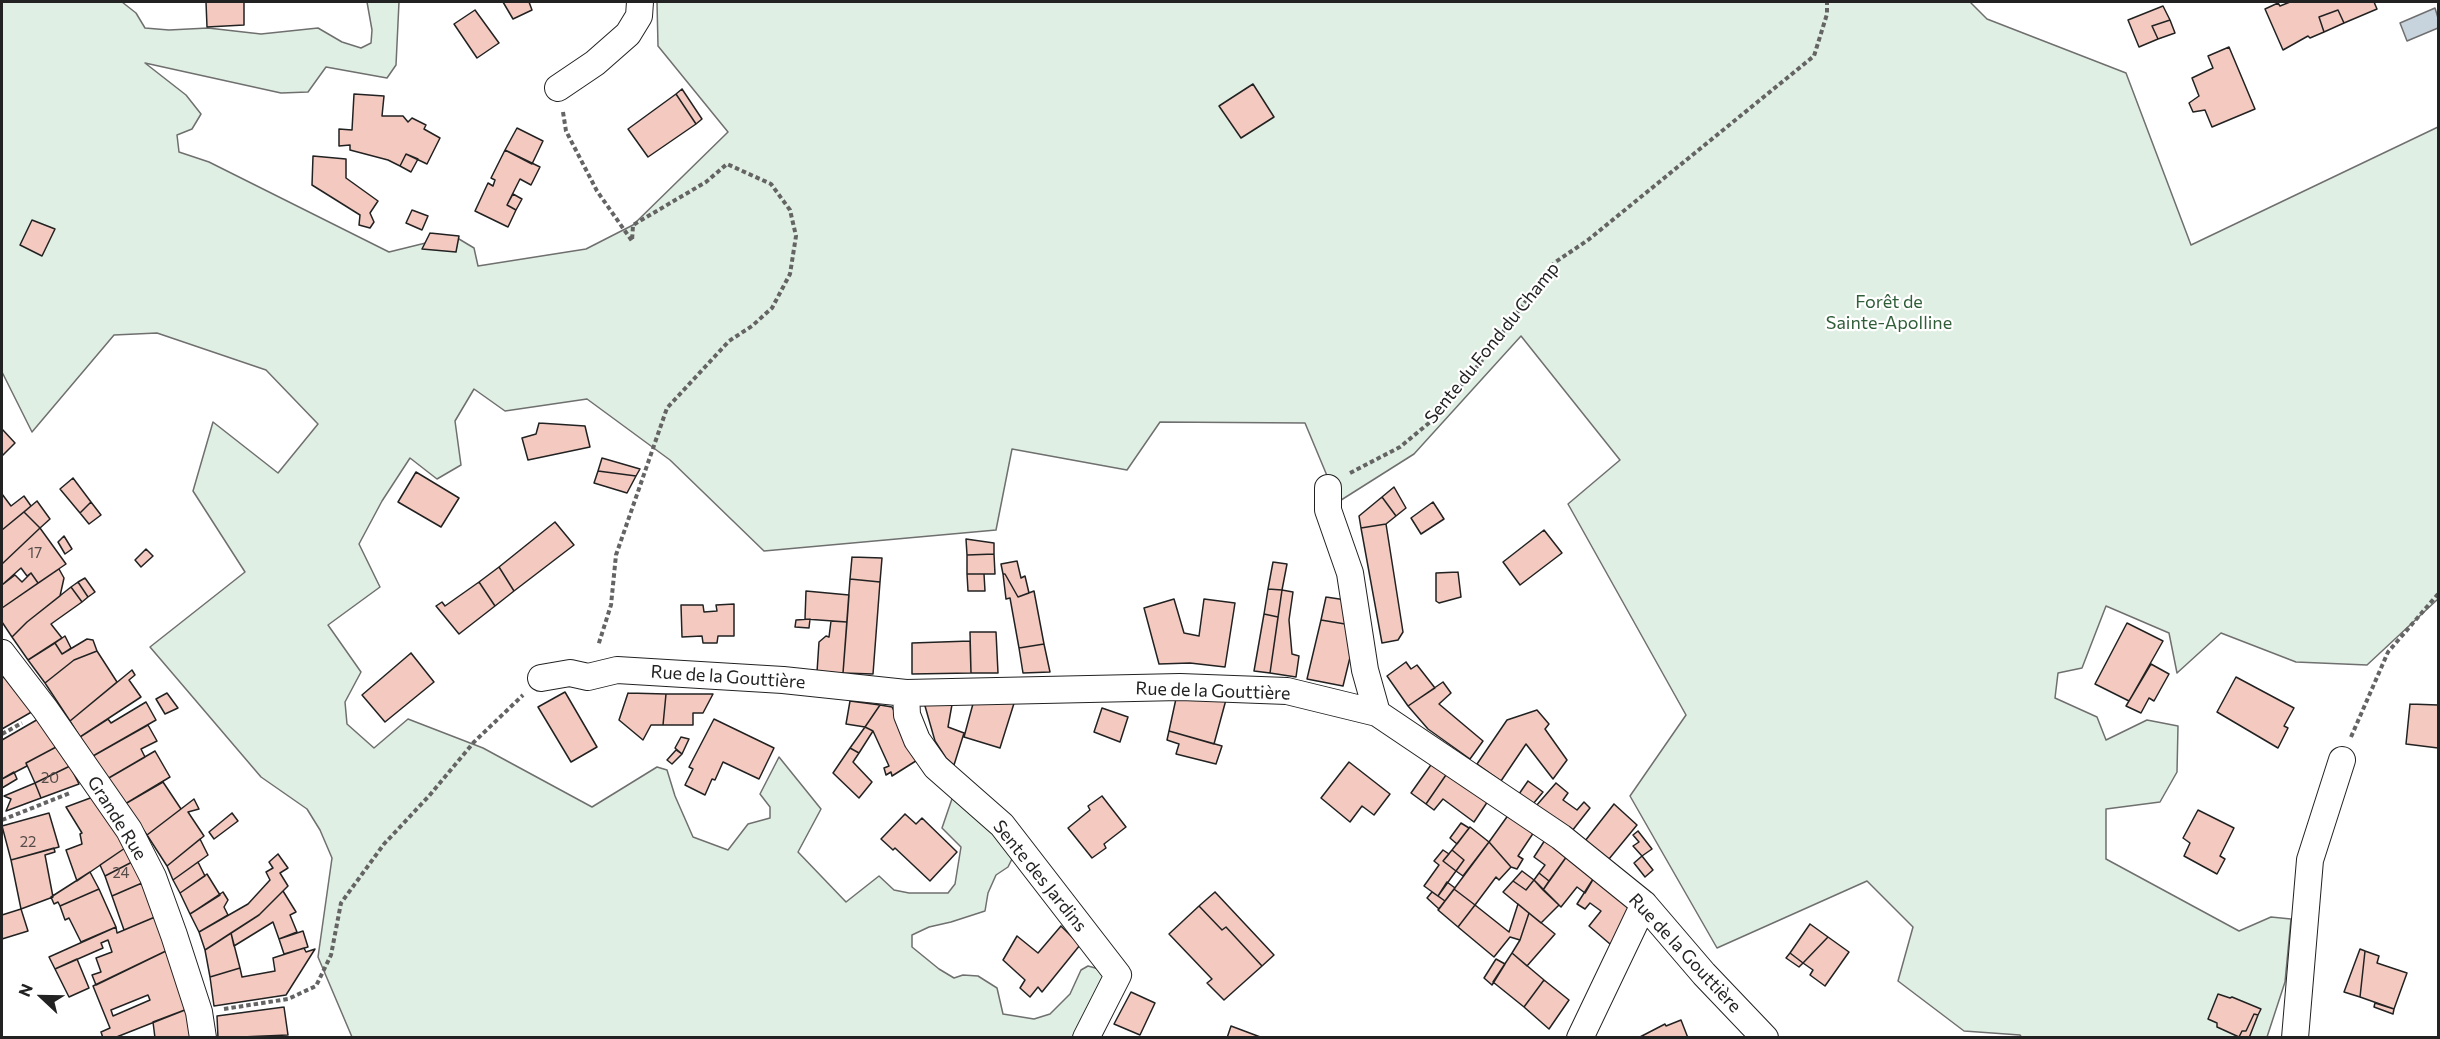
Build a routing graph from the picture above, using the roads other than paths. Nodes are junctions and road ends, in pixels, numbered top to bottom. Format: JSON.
{"nodes":[{"id":1,"x":640,"y":2,"type":"edge"},
{"id":2,"x":558,"y":88,"type":"road end"},
{"id":3,"x":1328,"y":488,"type":"road end"},
{"id":4,"x":2,"y":653,"type":"edge"},
{"id":5,"x":541,"y":678,"type":"road end"},
{"id":6,"x":906,"y":693,"type":"junction"},
{"id":7,"x":1377,"y":713,"type":"junction"},
{"id":8,"x":2342,"y":760,"type":"road end"},
{"id":9,"x":1644,"y":904,"type":"junction"},
{"id":10,"x":203,"y":1038,"type":"edge"},
{"id":11,"x":1086,"y":1038,"type":"edge"},
{"id":12,"x":1580,"y":1038,"type":"edge"},
{"id":13,"x":1765,"y":1038,"type":"edge"},
{"id":14,"x":2295,"y":1038,"type":"edge"}],
"edges":[{"from":1,"to":2,"type":"street"},
{"from":3,"to":7,"type":"street"},
{"from":4,"to":10,"type":"street","name":"Grande Rue"},
{"from":5,"to":6,"type":"street","name":"Rue de la Gouttière"},
{"from":6,"to":7,"type":"street","name":"Rue de la Gouttière"},
{"from":6,"to":11,"type":"street","name":"Sente des Jardins"},
{"from":7,"to":9,"type":"street","name":"Rue de la Gouttière"},
{"from":8,"to":14,"type":"street"},
{"from":9,"to":12,"type":"street"},
{"from":9,"to":13,"type":"street","name":"Rue de la Gouttière"}]}
